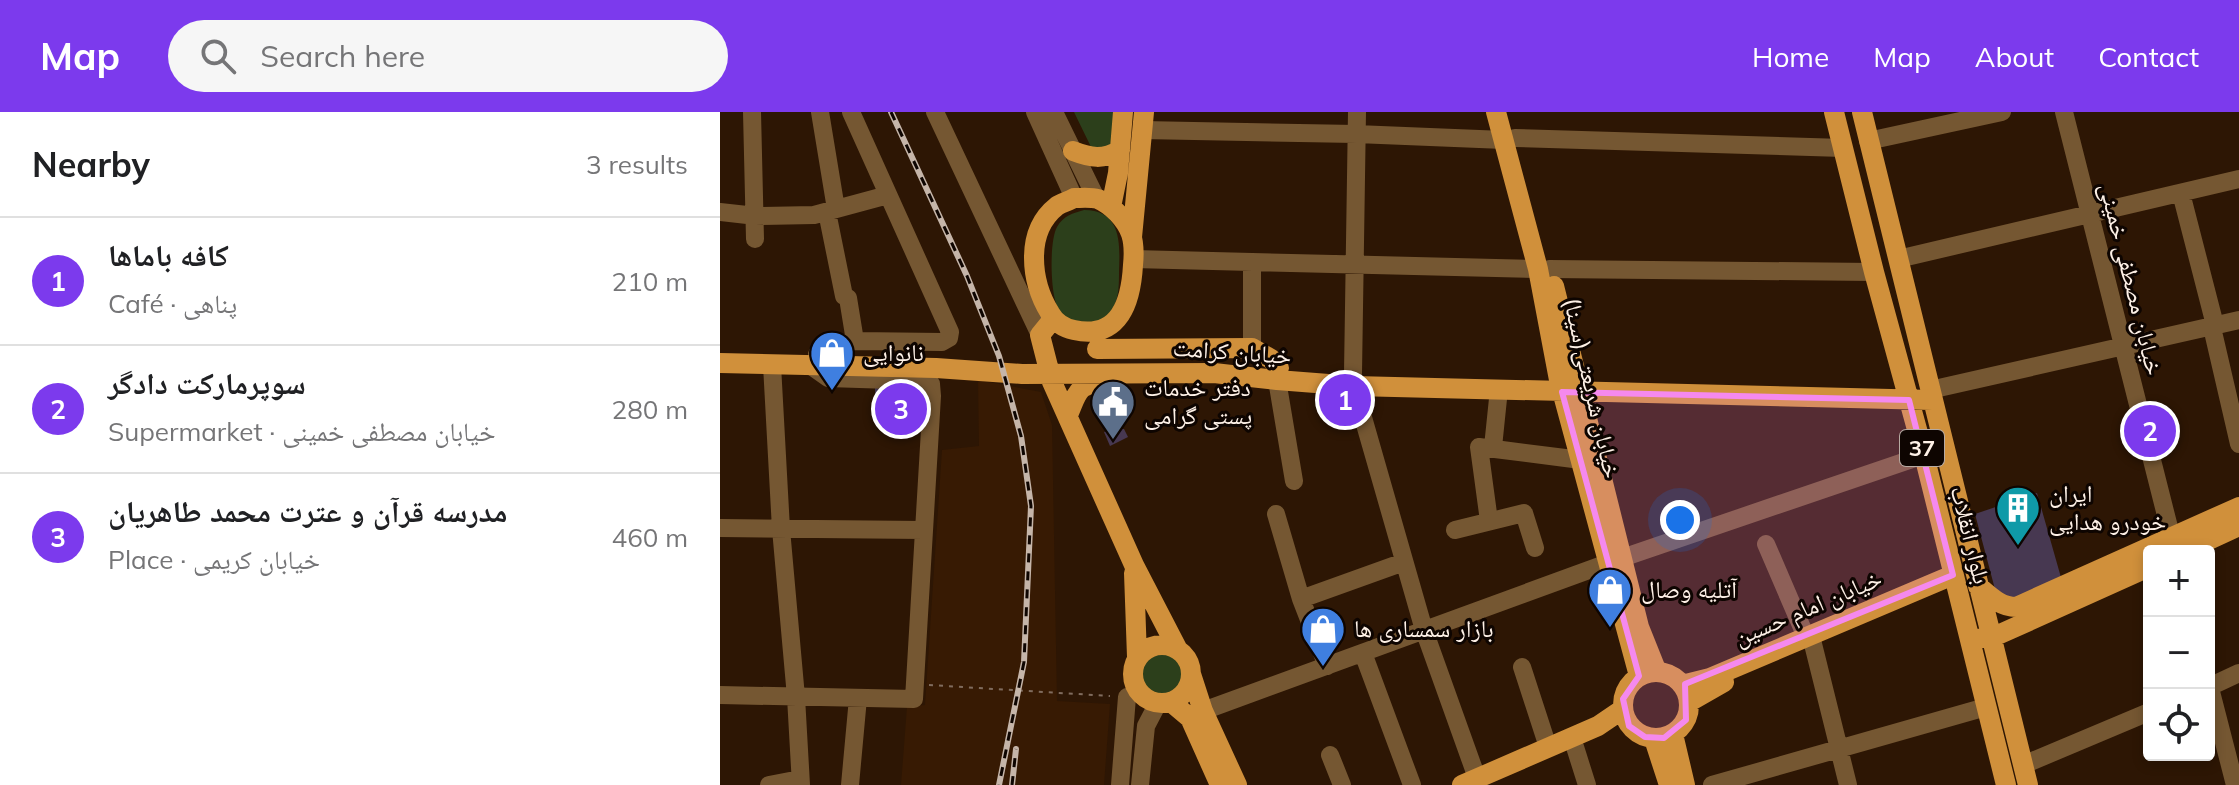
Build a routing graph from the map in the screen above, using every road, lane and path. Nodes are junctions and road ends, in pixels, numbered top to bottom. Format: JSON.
{"nodes":[{"id":1,"x":752,"y":112,"type":"edge"},
{"id":2,"x":820,"y":112,"type":"edge"},
{"id":3,"x":851,"y":112,"type":"edge"},
{"id":4,"x":935,"y":112,"type":"edge"},
{"id":5,"x":1035,"y":112,"type":"edge"},
{"id":6,"x":1054,"y":112,"type":"edge"},
{"id":7,"x":1123,"y":112,"type":"edge"},
{"id":8,"x":1357,"y":112,"type":"edge"},
{"id":9,"x":1496,"y":112,"type":"edge"},
{"id":10,"x":1508,"y":112,"type":"edge"},
{"id":11,"x":1834,"y":112,"type":"edge"},
{"id":12,"x":1862,"y":112,"type":"edge"},
{"id":13,"x":2002,"y":112,"type":"edge"},
{"id":14,"x":2064,"y":112,"type":"edge"},
{"id":15,"x":1143,"y":121,"type":"edge"},
{"id":16,"x":1356,"y":134,"type":"junction"},
{"id":17,"x":1509,"y":139,"type":"junction"},
{"id":18,"x":1868,"y":141,"type":"junction"},
{"id":19,"x":1843,"y":148,"type":"junction"},
{"id":20,"x":1120,"y":150,"type":"junction"},
{"id":21,"x":1073,"y":151,"type":"junction"},
{"id":22,"x":2239,"y":179,"type":"edge"},
{"id":23,"x":2181,"y":193,"type":"junction"},
{"id":24,"x":888,"y":195,"type":"junction"},
{"id":25,"x":1074,"y":198,"type":"junction"},
{"id":26,"x":1103,"y":202,"type":"junction"},
{"id":27,"x":832,"y":210,"type":"junction"},
{"id":28,"x":720,"y":212,"type":"edge"},
{"id":29,"x":2090,"y":214,"type":"junction"},
{"id":30,"x":756,"y":216,"type":"junction"},
{"id":31,"x":1132,"y":237,"type":"junction"},
{"id":32,"x":755,"y":239,"type":"dead end"},
{"id":33,"x":1133,"y":259,"type":"junction"},
{"id":34,"x":1898,"y":259,"type":"junction"},
{"id":35,"x":1252,"y":262,"type":"junction"},
{"id":36,"x":1354,"y":265,"type":"junction"},
{"id":37,"x":1543,"y":269,"type":"junction"},
{"id":38,"x":1874,"y":272,"type":"junction"},
{"id":39,"x":2239,"y":320,"type":"edge"},
{"id":40,"x":1112,"y":325,"type":"junction"},
{"id":41,"x":2239,"y":330,"type":"edge"},
{"id":42,"x":2214,"y":331,"type":"junction"},
{"id":43,"x":1046,"y":335,"type":"junction"},
{"id":44,"x":855,"y":341,"type":"junction"},
{"id":45,"x":1252,"y":348,"type":"junction"},
{"id":46,"x":1095,"y":351,"type":"junction"},
{"id":47,"x":2125,"y":351,"type":"junction"},
{"id":48,"x":720,"y":353,"type":"edge"},
{"id":49,"x":814,"y":360,"type":"junction"},
{"id":50,"x":720,"y":363,"type":"edge"},
{"id":51,"x":772,"y":365,"type":"junction"},
{"id":52,"x":1278,"y":374,"type":"junction"},
{"id":53,"x":1354,"y":379,"type":"junction"},
{"id":54,"x":1062,"y":380,"type":"junction"},
{"id":55,"x":1569,"y":385,"type":"junction"},
{"id":56,"x":1499,"y":389,"type":"junction"},
{"id":57,"x":1907,"y":394,"type":"junction"},
{"id":58,"x":1931,"y":395,"type":"junction"},
{"id":59,"x":1068,"y":415,"type":"junction"},
{"id":60,"x":2239,"y":444,"type":"edge"},
{"id":61,"x":1493,"y":447,"type":"junction"},
{"id":62,"x":1924,"y":455,"type":"junction"},
{"id":63,"x":1581,"y":460,"type":"junction"},
{"id":64,"x":1294,"y":481,"type":"dead end"},
{"id":65,"x":2239,"y":507,"type":"edge"},
{"id":66,"x":1276,"y":514,"type":"dead end"},
{"id":67,"x":1489,"y":521,"type":"junction"},
{"id":68,"x":2239,"y":526,"type":"edge"},
{"id":69,"x":720,"y":528,"type":"edge"},
{"id":70,"x":781,"y":529,"type":"junction"},
{"id":71,"x":924,"y":530,"type":"junction"},
{"id":72,"x":1455,"y":530,"type":"dead end"},
{"id":73,"x":1766,"y":544,"type":"dead end"},
{"id":74,"x":2177,"y":545,"type":"edge"},
{"id":75,"x":2179,"y":545,"type":"edge"},
{"id":76,"x":2180,"y":545,"type":"edge"},
{"id":77,"x":1535,"y":548,"type":"dead end"},
{"id":78,"x":2143,"y":559,"type":"edge"},
{"id":79,"x":1615,"y":560,"type":"junction"},
{"id":80,"x":1404,"y":562,"type":"junction"},
{"id":81,"x":1134,"y":565,"type":"junction"},
{"id":82,"x":2143,"y":570,"type":"edge"},
{"id":83,"x":1954,"y":579,"type":"junction"},
{"id":84,"x":1978,"y":586,"type":"junction"},
{"id":85,"x":1301,"y":599,"type":"junction"},
{"id":86,"x":1424,"y":630,"type":"junction"},
{"id":87,"x":1991,"y":638,"type":"junction"},
{"id":88,"x":1969,"y":639,"type":"junction"},
{"id":89,"x":1810,"y":641,"type":"junction"},
{"id":90,"x":1177,"y":648,"type":"junction"},
{"id":91,"x":1363,"y":653,"type":"junction"},
{"id":92,"x":1137,"y":657,"type":"junction"},
{"id":93,"x":1327,"y":666,"type":"junction"},
{"id":94,"x":1522,"y":667,"type":"dead end"},
{"id":95,"x":2239,"y":673,"type":"edge"},
{"id":96,"x":1191,"y":674,"type":"junction"},
{"id":97,"x":1648,"y":674,"type":"junction"},
{"id":98,"x":2215,"y":683,"type":"edge"},
{"id":99,"x":931,"y":685,"type":"dead end"},
{"id":100,"x":2210,"y":689,"type":"edge"},
{"id":101,"x":1686,"y":693,"type":"junction"},
{"id":102,"x":720,"y":695,"type":"edge"},
{"id":103,"x":1101,"y":695,"type":"dead end"},
{"id":104,"x":796,"y":697,"type":"junction"},
{"id":105,"x":1127,"y":697,"type":"dead end"},
{"id":106,"x":858,"y":698,"type":"junction"},
{"id":107,"x":1164,"y":702,"type":"junction"},
{"id":108,"x":1986,"y":707,"type":"junction"},
{"id":109,"x":1203,"y":711,"type":"junction"},
{"id":110,"x":2143,"y":715,"type":"edge"},
{"id":111,"x":1626,"y":717,"type":"junction"},
{"id":112,"x":1664,"y":736,"type":"junction"},
{"id":113,"x":1548,"y":747,"type":"junction"},
{"id":114,"x":1575,"y":747,"type":"junction"},
{"id":115,"x":1839,"y":749,"type":"junction"},
{"id":116,"x":1330,"y":755,"type":"dead end"},
{"id":117,"x":2026,"y":775,"type":"edge"},
{"id":118,"x":801,"y":782,"type":"edge"},
{"id":119,"x":1474,"y":783,"type":"edge"},
{"id":120,"x":769,"y":785,"type":"edge"},
{"id":121,"x":850,"y":785,"type":"edge"},
{"id":122,"x":1120,"y":785,"type":"edge"},
{"id":123,"x":1140,"y":785,"type":"edge"},
{"id":124,"x":1220,"y":785,"type":"edge"},
{"id":125,"x":1237,"y":785,"type":"edge"},
{"id":126,"x":1342,"y":785,"type":"edge"},
{"id":127,"x":1412,"y":785,"type":"edge"},
{"id":128,"x":1587,"y":785,"type":"edge"},
{"id":129,"x":1669,"y":785,"type":"edge"},
{"id":130,"x":1685,"y":785,"type":"edge"},
{"id":131,"x":1712,"y":785,"type":"edge"},
{"id":132,"x":1848,"y":785,"type":"edge"},
{"id":133,"x":2006,"y":785,"type":"edge"},
{"id":134,"x":2235,"y":785,"type":"edge"}],
"edges":[{"from":1,"to":30,"type":"street"},
{"from":2,"to":27,"type":"street"},
{"from":3,"to":24,"type":"street"},
{"from":4,"to":43,"type":"street"},
{"from":5,"to":25,"type":"street"},
{"from":6,"to":21,"type":"street"},
{"from":7,"to":20,"type":"main road"},
{"from":8,"to":16,"type":"street"},
{"from":9,"to":17,"type":"main road","name":"خیابان شریعتی(سینا)"},
{"from":10,"to":17,"type":"main road","name":"خیابان شریعتی(سینا)"},
{"from":11,"to":19,"type":"main road","name":"بلوار انقلاب","number":"37"},
{"from":12,"to":18,"type":"main road","name":"بلوار انقلاب","number":"37"},
{"from":13,"to":18,"type":"street"},
{"from":14,"to":29,"type":"street","name":"خیابان مصطفی خمینی"},
{"from":15,"to":16,"type":"street"},
{"from":15,"to":31,"type":"main road"},
{"from":16,"to":17,"type":"street"},
{"from":16,"to":36,"type":"street"},
{"from":17,"to":19,"type":"street"},
{"from":17,"to":37,"type":"main road","name":"خیابان شریعتی(سینا)"},
{"from":18,"to":34,"type":"main road","name":"بلوار انقلاب","number":"37"},
{"from":19,"to":38,"type":"main road","name":"بلوار انقلاب","number":"37"},
{"from":20,"to":21,"type":"main road"},
{"from":20,"to":26,"type":"main road"},
{"from":21,"to":26,"type":"street"},
{"from":22,"to":23,"type":"street"},
{"from":23,"to":29,"type":"street"},
{"from":23,"to":42,"type":"street"},
{"from":24,"to":27,"type":"street"},
{"from":24,"to":44,"type":"street"},
{"from":25,"to":26,"type":"main road"},
{"from":25,"to":43,"type":"main road"},
{"from":26,"to":31,"type":"main road"},
{"from":27,"to":30,"type":"street"},
{"from":27,"to":44,"type":"street"},
{"from":28,"to":30,"type":"street"},
{"from":29,"to":34,"type":"street"},
{"from":29,"to":47,"type":"street","name":"خیابان مصطفی خمینی"},
{"from":30,"to":32,"type":"street"},
{"from":31,"to":33,"type":"main road"},
{"from":33,"to":35,"type":"street"},
{"from":33,"to":40,"type":"main road"},
{"from":34,"to":58,"type":"main road","name":"بلوار انقلاب","number":"37"},
{"from":35,"to":36,"type":"street"},
{"from":35,"to":45,"type":"street"},
{"from":36,"to":37,"type":"street"},
{"from":36,"to":53,"type":"street"},
{"from":37,"to":38,"type":"street"},
{"from":37,"to":55,"type":"main road","name":"خیابان شریعتی(سینا)"},
{"from":38,"to":57,"type":"main road","name":"بلوار انقلاب","number":"37"},
{"from":39,"to":42,"type":"street"},
{"from":40,"to":43,"type":"main road"},
{"from":40,"to":46,"type":"main road"},
{"from":41,"to":42,"type":"street"},
{"from":42,"to":47,"type":"street"},
{"from":42,"to":60,"type":"street"},
{"from":43,"to":54,"type":"main road"},
{"from":44,"to":49,"type":"street"},
{"from":45,"to":46,"type":"main road"},
{"from":45,"to":52,"type":"main road"},
{"from":46,"to":54,"type":"main road"},
{"from":47,"to":58,"type":"street"},
{"from":47,"to":74,"type":"street","name":"خیابان مصطفی خمینی"},
{"from":48,"to":49,"type":"main road","name":"خیابان کرامت"},
{"from":49,"to":51,"type":"main road","name":"خیابان کرامت"},
{"from":49,"to":52,"type":"main road","name":"خیابان کرامت"},
{"from":49,"to":71,"type":"street"},
{"from":50,"to":51,"type":"main road","name":"خیابان کرامت"},
{"from":51,"to":70,"type":"street"},
{"from":52,"to":53,"type":"main road","name":"خیابان کرامت"},
{"from":52,"to":59,"type":"main road"},
{"from":52,"to":64,"type":"street"},
{"from":53,"to":55,"type":"main road","name":"خیابان کرامت"},
{"from":53,"to":56,"type":"main road","name":"خیابان کرامت"},
{"from":53,"to":80,"type":"street"},
{"from":54,"to":59,"type":"main road"},
{"from":55,"to":56,"type":"main road","name":"خیابان کرامت"},
{"from":55,"to":57,"type":"main road","name":"خیابان کرامت"},
{"from":55,"to":63,"type":"main road","name":"خیابان شریعتی(سینا)"},
{"from":55,"to":79,"type":"main road","name":"خیابان شریعتی(سینا)"},
{"from":56,"to":61,"type":"street"},
{"from":57,"to":58,"type":"main road","name":"خیابان کرامت"},
{"from":57,"to":62,"type":"main road","name":"بلوار انقلاب","number":"37"},
{"from":58,"to":84,"type":"main road","name":"بلوار انقلاب","number":"37"},
{"from":59,"to":81,"type":"main road"},
{"from":61,"to":63,"type":"street"},
{"from":61,"to":67,"type":"street"},
{"from":62,"to":79,"type":"street"},
{"from":62,"to":83,"type":"main road","name":"بلوار انقلاب","number":"37"},
{"from":63,"to":79,"type":"main road","name":"خیابان شریعتی(سینا)"},
{"from":65,"to":75,"type":"main road"},
{"from":66,"to":85,"type":"street"},
{"from":67,"to":72,"type":"street"},
{"from":67,"to":77,"type":"street"},
{"from":68,"to":76,"type":"main road"},
{"from":69,"to":70,"type":"street"},
{"from":70,"to":71,"type":"street"},
{"from":70,"to":104,"type":"street"},
{"from":71,"to":106,"type":"street"},
{"from":73,"to":89,"type":"street"},
{"from":78,"to":84,"type":"main road"},
{"from":79,"to":86,"type":"street"},
{"from":79,"to":97,"type":"main road","name":"خیابان شریعتی(سینا)"},
{"from":80,"to":85,"type":"street"},
{"from":80,"to":86,"type":"street"},
{"from":81,"to":90,"type":"main road"},
{"from":81,"to":92,"type":"main road"},
{"from":82,"to":87,"type":"main road"},
{"from":83,"to":88,"type":"main road","name":"بلوار انقلاب","number":"37"},
{"from":83,"to":89,"type":"main road","name":"خیابان امام حسین"},
{"from":84,"to":87,"type":"main road","name":"بلوار انقلاب","number":"37"},
{"from":85,"to":93,"type":"street"},
{"from":86,"to":91,"type":"street"},
{"from":86,"to":119,"type":"street"},
{"from":87,"to":88,"type":"main road"},
{"from":87,"to":117,"type":"main road","name":"بلوار انقلاب","number":"37"},
{"from":88,"to":108,"type":"main road","name":"بلوار انقلاب","number":"37"},
{"from":89,"to":101,"type":"main road","name":"خیابان امام حسین"},
{"from":89,"to":115,"type":"street"},
{"from":90,"to":92,"type":"main road"},
{"from":90,"to":96,"type":"main road"},
{"from":91,"to":93,"type":"street"},
{"from":91,"to":127,"type":"street"},
{"from":92,"to":107,"type":"main road"},
{"from":93,"to":109,"type":"street"},
{"from":94,"to":113,"type":"street"},
{"from":95,"to":98,"type":"street"},
{"from":96,"to":107,"type":"main road"},
{"from":96,"to":109,"type":"main road"},
{"from":97,"to":101,"type":"main road"},
{"from":97,"to":111,"type":"main road"},
{"from":99,"to":103,"type":"path"},
{"from":100,"to":134,"type":"street"},
{"from":101,"to":112,"type":"main road"},
{"from":102,"to":104,"type":"street"},
{"from":104,"to":106,"type":"street"},
{"from":104,"to":118,"type":"street"},
{"from":105,"to":122,"type":"street"},
{"from":106,"to":121,"type":"street"},
{"from":107,"to":123,"type":"street"},
{"from":107,"to":124,"type":"main road"},
{"from":108,"to":115,"type":"street"},
{"from":108,"to":133,"type":"main road","name":"بلوار انقلاب","number":"37"},
{"from":109,"to":125,"type":"main road"},
{"from":110,"to":117,"type":"street"},
{"from":111,"to":112,"type":"main road"},
{"from":111,"to":113,"type":"main road"},
{"from":111,"to":114,"type":"main road"},
{"from":112,"to":129,"type":"main road"},
{"from":112,"to":130,"type":"main road"},
{"from":113,"to":119,"type":"main road"},
{"from":114,"to":119,"type":"main road"},
{"from":114,"to":128,"type":"street"},
{"from":115,"to":131,"type":"street"},
{"from":115,"to":132,"type":"street"},
{"from":116,"to":126,"type":"street"},
{"from":118,"to":120,"type":"street"}]}
